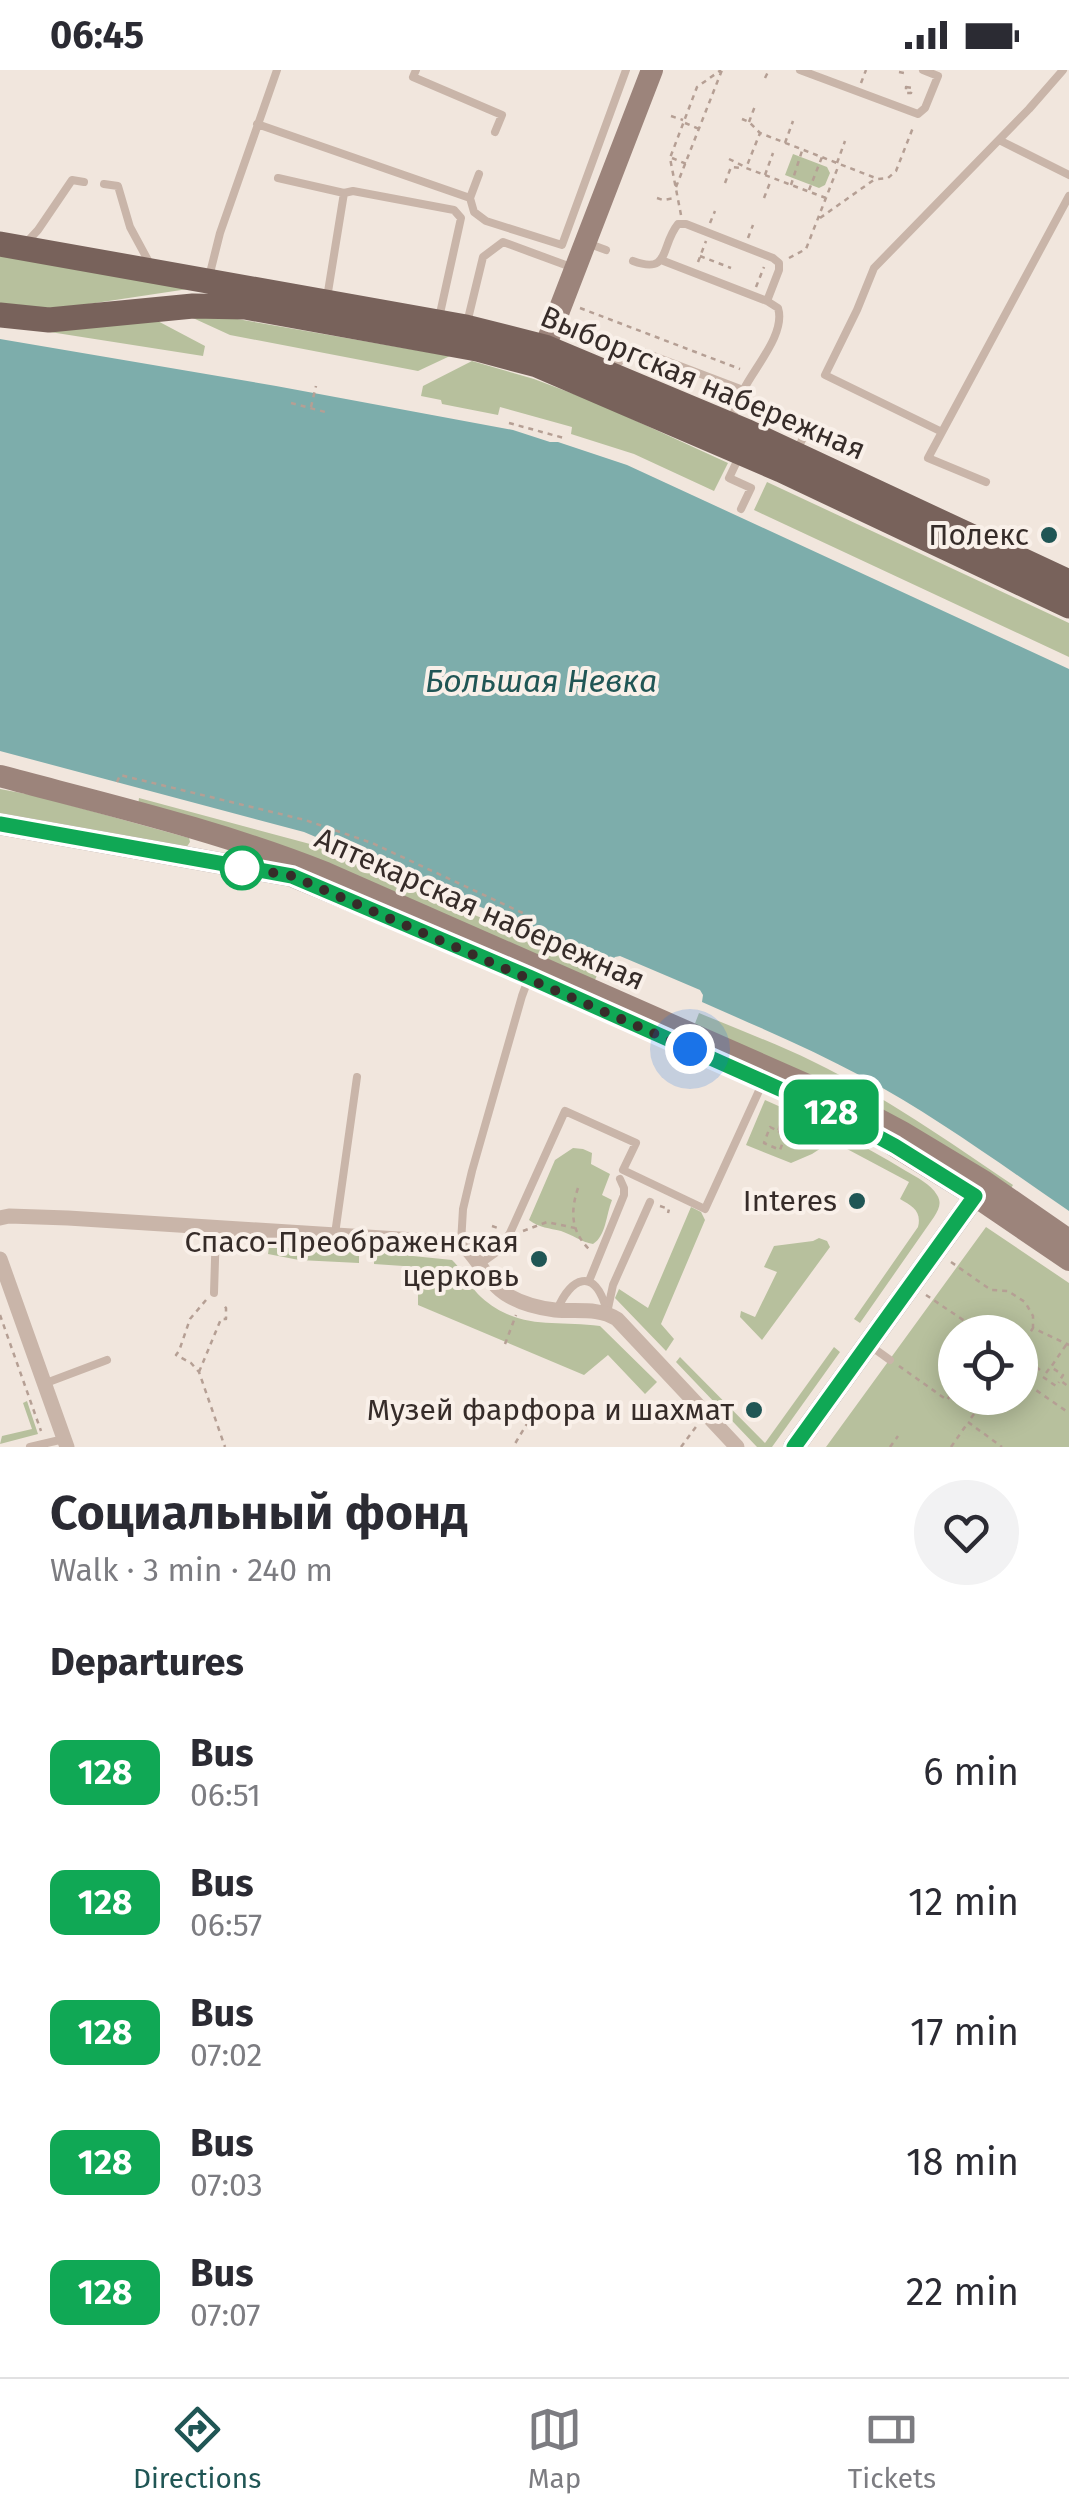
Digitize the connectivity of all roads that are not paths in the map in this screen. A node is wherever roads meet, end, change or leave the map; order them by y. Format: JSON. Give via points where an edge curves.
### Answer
{"nodes":[{"id":1,"x":276,"y":70,"type":"edge"},
{"id":2,"x":416,"y":70,"type":"edge"},
{"id":3,"x":626,"y":70,"type":"edge"},
{"id":4,"x":652,"y":70,"type":"edge"},
{"id":5,"x":800,"y":70,"type":"edge"},
{"id":6,"x":923,"y":70,"type":"edge"},
{"id":7,"x":1063,"y":70,"type":"edge"},
{"id":8,"x":939,"y":73,"type":"edge"},
{"id":9,"x":257,"y":124,"type":"junction"},
{"id":10,"x":495,"y":132,"type":"dead end"},
{"id":11,"x":999,"y":140,"type":"junction"},
{"id":12,"x":480,"y":174,"type":"dead end"},
{"id":13,"x":1069,"y":175,"type":"edge"},
{"id":14,"x":278,"y":178,"type":"dead end"},
{"id":15,"x":84,"y":182,"type":"dead end"},
{"id":16,"x":104,"y":184,"type":"dead end"},
{"id":17,"x":344,"y":192,"type":"junction"},
{"id":18,"x":1069,"y":196,"type":"edge"},
{"id":19,"x":470,"y":198,"type":"junction"},
{"id":20,"x":10,"y":246,"type":"edge"},
{"id":21,"x":582,"y":252,"type":"junction"},
{"id":22,"x":633,"y":260,"type":"dead end"},
{"id":23,"x":661,"y":260,"type":"junction"},
{"id":24,"x":154,"y":273,"type":"junction"},
{"id":25,"x":208,"y":281,"type":"junction"},
{"id":26,"x":767,"y":301,"type":"junction"},
{"id":27,"x":326,"y":303,"type":"junction"},
{"id":28,"x":0,"y":315,"type":"edge"},
{"id":29,"x":438,"y":322,"type":"junction"},
{"id":30,"x":466,"y":328,"type":"junction"},
{"id":31,"x":546,"y":347,"type":"junction"},
{"id":32,"x":607,"y":373,"type":"junction"},
{"id":33,"x":743,"y":390,"type":"junction"},
{"id":34,"x":729,"y":424,"type":"junction"},
{"id":35,"x":942,"y":432,"type":"junction"},
{"id":36,"x":741,"y":453,"type":"junction"},
{"id":37,"x":986,"y":482,"type":"dead end"},
{"id":38,"x":742,"y":509,"type":"dead end"},
{"id":39,"x":1069,"y":582,"type":"edge"},
{"id":40,"x":1069,"y":606,"type":"edge"},
{"id":41,"x":0,"y":776,"type":"edge"},
{"id":42,"x":0,"y":824,"type":"edge"},
{"id":43,"x":195,"y":829,"type":"junction"},
{"id":44,"x":189,"y":858,"type":"junction"},
{"id":45,"x":529,"y":977,"type":"junction"},
{"id":46,"x":357,"y":1077,"type":"dead end"},
{"id":47,"x":763,"y":1082,"type":"junction"},
{"id":48,"x":620,"y":1178,"type":"dead end"},
{"id":49,"x":980,"y":1189,"type":"junction"},
{"id":50,"x":650,"y":1202,"type":"dead end"},
{"id":51,"x":0,"y":1218,"type":"edge"},
{"id":52,"x":216,"y":1227,"type":"junction"},
{"id":53,"x":335,"y":1234,"type":"junction"},
{"id":54,"x":1069,"y":1240,"type":"edge"},
{"id":55,"x":461,"y":1244,"type":"junction"},
{"id":56,"x":0,"y":1260,"type":"edge"},
{"id":57,"x":1069,"y":1260,"type":"edge"},
{"id":58,"x":480,"y":1264,"type":"junction"},
{"id":59,"x":589,"y":1281,"type":"junction"},
{"id":60,"x":214,"y":1293,"type":"road end"},
{"id":61,"x":556,"y":1310,"type":"junction"},
{"id":62,"x":607,"y":1313,"type":"junction"},
{"id":63,"x":868,"y":1344,"type":"junction"},
{"id":64,"x":107,"y":1360,"type":"dead end"},
{"id":65,"x":890,"y":1360,"type":"road end"},
{"id":66,"x":44,"y":1383,"type":"junction"},
{"id":67,"x":65,"y":1443,"type":"edge"},
{"id":68,"x":30,"y":1447,"type":"edge"},
{"id":69,"x":737,"y":1447,"type":"edge"},
{"id":70,"x":794,"y":1447,"type":"edge"}],
"edges":[{"from":1,"to":9,"type":"lane"},
{"from":2,"to":10,"type":"lane","via":[[414,78],[502,115]]},
{"from":3,"to":21,"type":"lane"},
{"from":4,"to":21,"type":"street"},
{"from":5,"to":8,"type":"lane","via":[[918,114]]},
{"from":6,"to":8,"type":"lane"},
{"from":7,"to":11,"type":"lane"},
{"from":9,"to":19,"type":"lane"},
{"from":9,"to":25,"type":"lane"},
{"from":11,"to":13,"type":"lane"},
{"from":11,"to":35,"type":"lane","via":[[874,268],[824,375]]},
{"from":12,"to":19,"type":"lane"},
{"from":14,"to":17,"type":"lane"},
{"from":15,"to":20,"type":"lane","via":[[72,180],[38,230]]},
{"from":16,"to":24,"type":"lane","via":[[118,186]]},
{"from":17,"to":27,"type":"lane"},
{"from":17,"to":29,"type":"lane","via":[[454,210],[460,218]]},
{"from":18,"to":35,"type":"lane"},
{"from":19,"to":21,"type":"lane","via":[[486,220]]},
{"from":20,"to":24,"type":"main road","name":"Выборгская набережная"},
{"from":21,"to":30,"type":"lane","via":[[503,242],[483,257]]},
{"from":21,"to":31,"type":"street"},
{"from":22,"to":23,"type":"lane","via":[[648,266]]},
{"from":23,"to":26,"type":"lane"},
{"from":23,"to":26,"type":"lane","via":[[673,229],[686,224],[779,263]]},
{"from":24,"to":25,"type":"main road","name":"Выборгская набережная"},
{"from":25,"to":27,"type":"main road","name":"Выборгская набережная"},
{"from":26,"to":33,"type":"lane","via":[[780,318]]},
{"from":27,"to":29,"type":"main road","name":"Выборгская набережная"},
{"from":28,"to":36,"type":"main road","name":"Выборгская набережная","via":[[50,320],[245,307],[458,346],[537,365]]},
{"from":29,"to":30,"type":"main road","name":"Выборгская набережная"},
{"from":30,"to":31,"type":"main road","name":"Выборгская набережная"},
{"from":31,"to":32,"type":"main road","name":"Выборгская набережная"},
{"from":32,"to":33,"type":"lane","via":[[635,349]]},
{"from":32,"to":34,"type":"main road","name":"Выборгская набережная"},
{"from":33,"to":34,"type":"lane"},
{"from":34,"to":39,"type":"main road","name":"Выборгская набережная","via":[[800,443]]},
{"from":35,"to":37,"type":"lane","via":[[928,458]]},
{"from":36,"to":38,"type":"lane","via":[[730,478],[751,488]]},
{"from":36,"to":40,"type":"main road","name":"Выборгская набережная"},
{"from":41,"to":43,"type":"street","name":"Аптекарская набережная"},
{"from":42,"to":44,"type":"street","name":"Аптекарская набережная"},
{"from":43,"to":44,"type":"street","via":[[202,844]]},
{"from":43,"to":49,"type":"street","name":"Аптекарская набережная","via":[[326,873],[844,1101],[902,1132]]},
{"from":44,"to":45,"type":"street","name":"Аптекарская набережная","via":[[292,876]]},
{"from":45,"to":47,"type":"street","name":"Аптекарская набережная"},
{"from":45,"to":55,"type":"lane","via":[[463,1209]]},
{"from":46,"to":53,"type":"lane"},
{"from":47,"to":49,"type":"street","name":"Аптекарская набережная"},
{"from":47,"to":58,"type":"lane","via":[[705,1209],[623,1170],[636,1142],[565,1110],[510,1233]]},
{"from":48,"to":59,"type":"lane","via":[[624,1195]]},
{"from":49,"to":54,"type":"street","name":"Аптекарская набережная"},
{"from":49,"to":57,"type":"street","name":"Аптекарская набережная"},
{"from":49,"to":63,"type":"street"},
{"from":50,"to":62,"type":"lane"},
{"from":51,"to":52,"type":"street"},
{"from":52,"to":53,"type":"street"},
{"from":52,"to":60,"type":"lane"},
{"from":53,"to":55,"type":"street"},
{"from":55,"to":58,"type":"street"},
{"from":56,"to":66,"type":"street"},
{"from":58,"to":61,"type":"street","via":[[505,1294]]},
{"from":59,"to":61,"type":"lane","via":[[570,1287]]},
{"from":59,"to":62,"type":"lane"},
{"from":61,"to":62,"type":"street"},
{"from":62,"to":69,"type":"street"},
{"from":63,"to":65,"type":"lane"},
{"from":63,"to":70,"type":"street"},
{"from":64,"to":66,"type":"lane"},
{"from":66,"to":67,"type":"street"},
{"from":67,"to":68,"type":"lane"}]}
